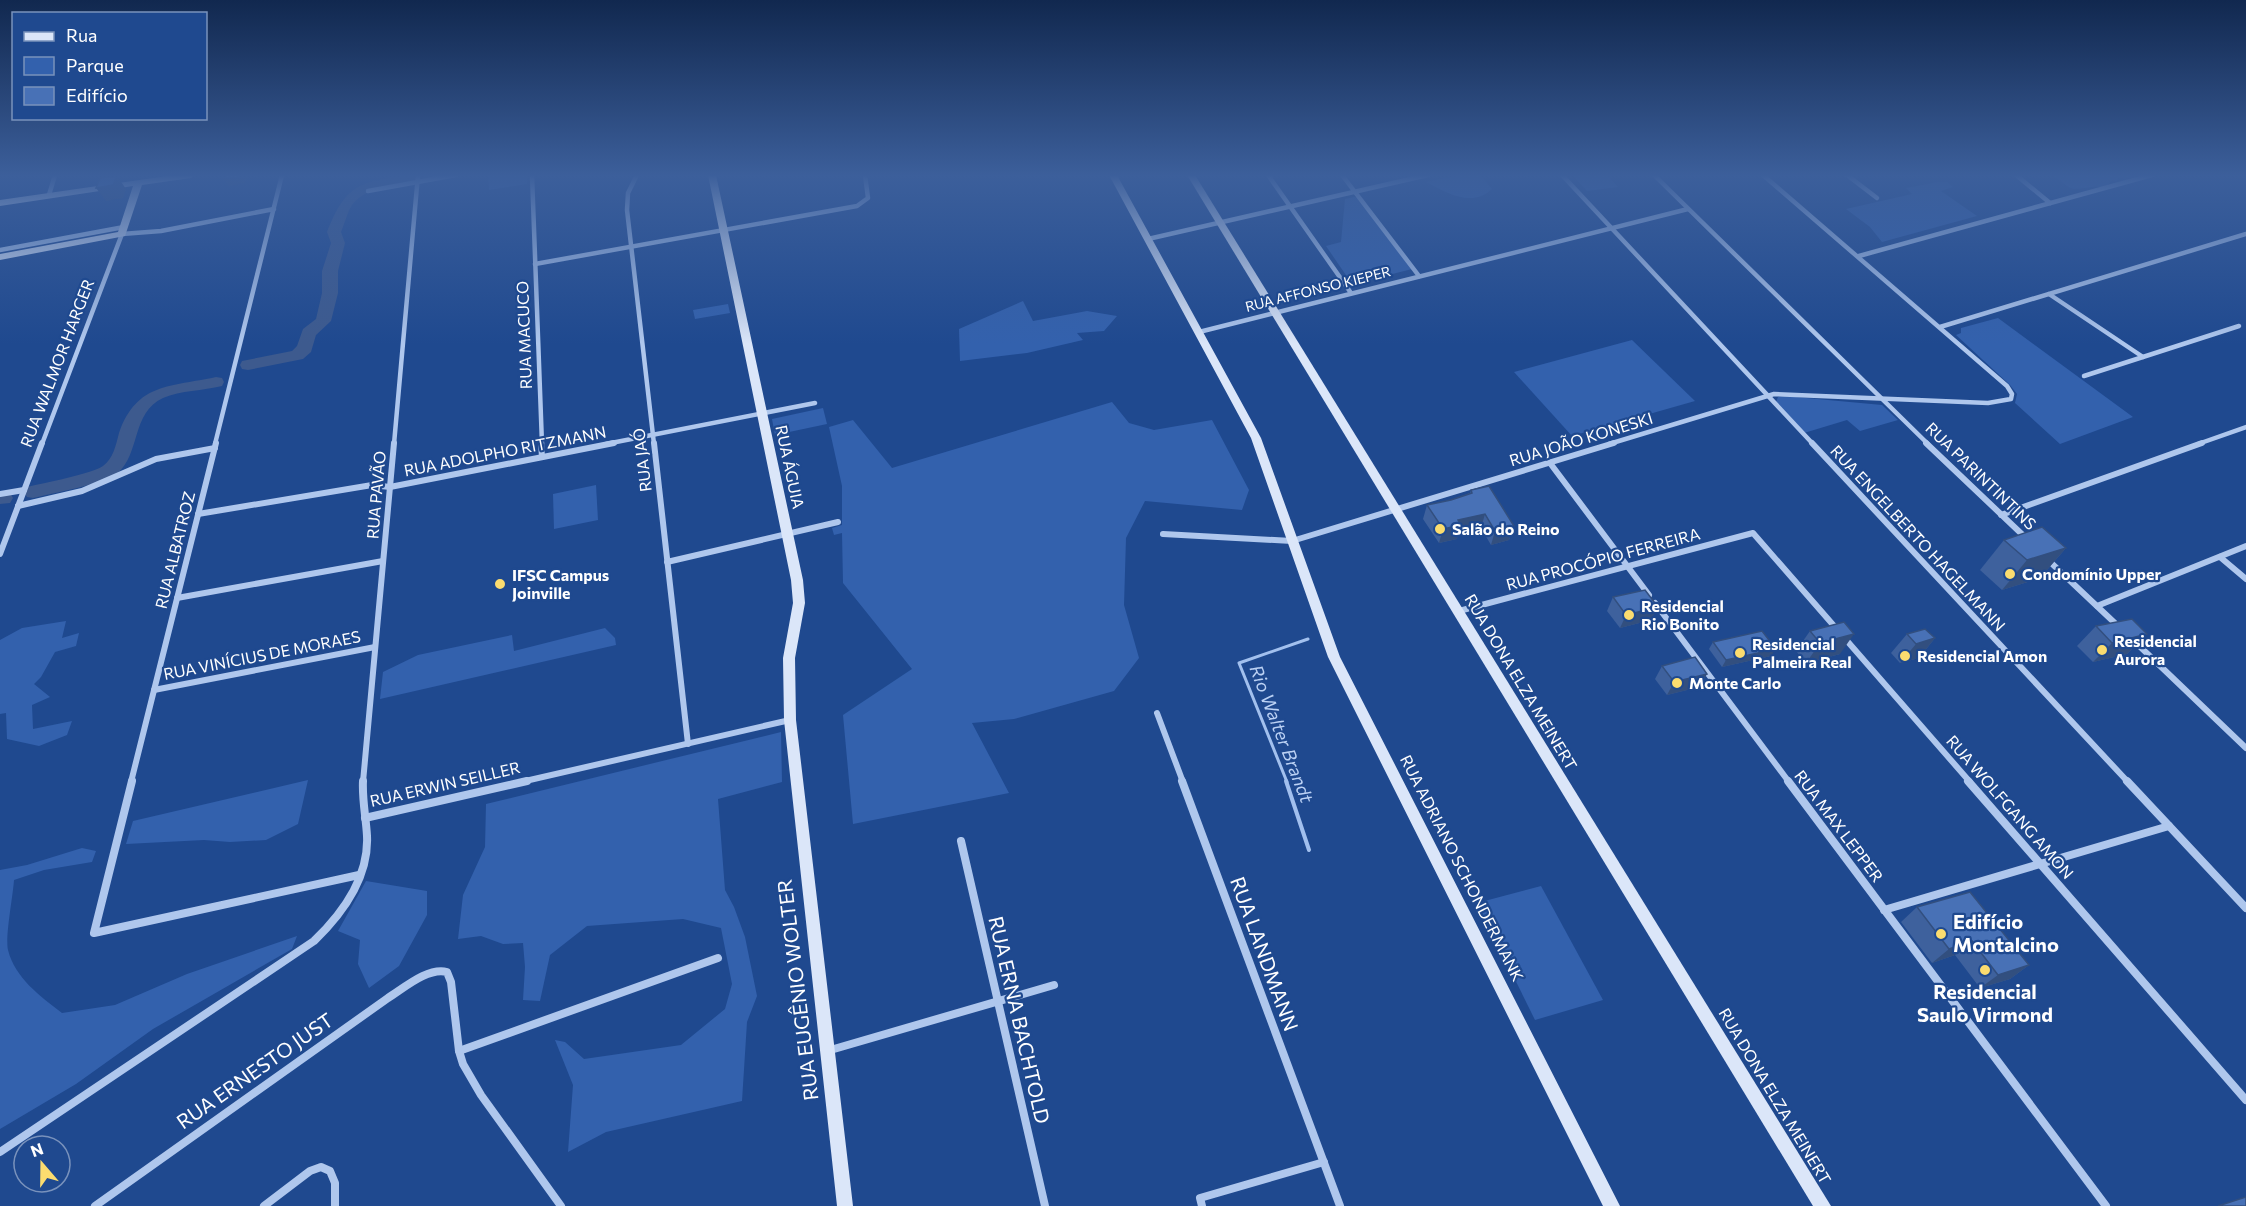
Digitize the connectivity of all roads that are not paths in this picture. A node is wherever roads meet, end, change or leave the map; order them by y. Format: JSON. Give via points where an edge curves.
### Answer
{"nodes":[{"id":1,"x":116,"y":231,"type":"edge"},
{"id":2,"x":123,"y":231,"type":"edge"},
{"id":3,"x":268,"y":231,"type":"edge"},
{"id":4,"x":413,"y":231,"type":"edge"},
{"id":5,"x":534,"y":231,"type":"edge"},
{"id":6,"x":630,"y":231,"type":"edge"},
{"id":7,"x":716,"y":231,"type":"edge"},
{"id":8,"x":723,"y":231,"type":"edge"},
{"id":9,"x":1144,"y":231,"type":"edge"},
{"id":10,"x":1181,"y":231,"type":"edge"},
{"id":11,"x":1226,"y":231,"type":"edge"},
{"id":12,"x":1308,"y":231,"type":"edge"},
{"id":13,"x":1385,"y":231,"type":"edge"},
{"id":14,"x":1598,"y":231,"type":"edge"},
{"id":15,"x":1614,"y":231,"type":"edge"},
{"id":16,"x":1711,"y":231,"type":"edge"},
{"id":17,"x":1830,"y":231,"type":"edge"},
{"id":18,"x":1948,"y":231,"type":"edge"},
{"id":19,"x":2246,"y":234,"type":"edge"},
{"id":20,"x":1148,"y":239,"type":"junction"},
{"id":21,"x":48,"y":244,"type":"junction"},
{"id":22,"x":631,"y":247,"type":"junction"},
{"id":23,"x":0,"y":250,"type":"edge"},
{"id":24,"x":1859,"y":256,"type":"junction"},
{"id":25,"x":0,"y":257,"type":"edge"},
{"id":26,"x":535,"y":264,"type":"junction"},
{"id":27,"x":1419,"y":276,"type":"junction"},
{"id":28,"x":1351,"y":294,"type":"junction"},
{"id":29,"x":2049,"y":294,"type":"junction"},
{"id":30,"x":1275,"y":312,"type":"junction"},
{"id":31,"x":2239,"y":326,"type":"dead end"},
{"id":32,"x":1940,"y":327,"type":"junction"},
{"id":33,"x":1199,"y":332,"type":"junction"},
{"id":34,"x":2143,"y":357,"type":"junction"},
{"id":35,"x":2084,"y":376,"type":"dead end"},
{"id":36,"x":1768,"y":397,"type":"junction"},
{"id":37,"x":1879,"y":398,"type":"junction"},
{"id":38,"x":815,"y":403,"type":"dead end"},
{"id":39,"x":762,"y":414,"type":"junction"},
{"id":40,"x":2246,"y":427,"type":"edge"},
{"id":41,"x":653,"y":436,"type":"junction"},
{"id":42,"x":215,"y":448,"type":"junction"},
{"id":43,"x":542,"y":457,"type":"junction"},
{"id":44,"x":1550,"y":463,"type":"junction"},
{"id":45,"x":390,"y":487,"type":"junction"},
{"id":46,"x":24,"y":490,"type":"junction"},
{"id":47,"x":0,"y":494,"type":"edge"},
{"id":48,"x":18,"y":506,"type":"junction"},
{"id":49,"x":1396,"y":509,"type":"junction"},
{"id":50,"x":198,"y":514,"type":"junction"},
{"id":51,"x":2001,"y":515,"type":"junction"},
{"id":52,"x":838,"y":522,"type":"dead end"},
{"id":53,"x":1753,"y":533,"type":"joint"},
{"id":54,"x":788,"y":534,"type":"junction"},
{"id":55,"x":1163,"y":534,"type":"dead end"},
{"id":56,"x":1292,"y":541,"type":"junction"},
{"id":57,"x":2246,"y":546,"type":"edge"},
{"id":58,"x":2036,"y":548,"type":"edge"},
{"id":59,"x":0,"y":554,"type":"edge"},
{"id":60,"x":2045,"y":556,"type":"edge"},
{"id":61,"x":2220,"y":557,"type":"junction"},
{"id":62,"x":383,"y":561,"type":"junction"},
{"id":63,"x":667,"y":562,"type":"junction"},
{"id":64,"x":1628,"y":566,"type":"junction"},
{"id":65,"x":2246,"y":579,"type":"edge"},
{"id":66,"x":177,"y":598,"type":"junction"},
{"id":67,"x":2097,"y":606,"type":"junction"},
{"id":68,"x":1459,"y":611,"type":"junction"},
{"id":69,"x":2122,"y":629,"type":"edge"},
{"id":70,"x":2130,"y":637,"type":"edge"},
{"id":71,"x":375,"y":647,"type":"junction"},
{"id":72,"x":154,"y":690,"type":"junction"},
{"id":73,"x":1157,"y":713,"type":"dead end"},
{"id":74,"x":790,"y":720,"type":"junction"},
{"id":75,"x":688,"y":744,"type":"junction"},
{"id":76,"x":2246,"y":748,"type":"edge"},
{"id":77,"x":794,"y":770,"type":"joint"},
{"id":78,"x":365,"y":818,"type":"junction"},
{"id":79,"x":2169,"y":826,"type":"junction"},
{"id":80,"x":961,"y":841,"type":"dead end"},
{"id":81,"x":2042,"y":864,"type":"junction"},
{"id":82,"x":359,"y":875,"type":"junction"},
{"id":83,"x":2246,"y":908,"type":"edge"},
{"id":84,"x":1884,"y":910,"type":"junction"},
{"id":85,"x":718,"y":958,"type":"dead end"},
{"id":86,"x":1054,"y":985,"type":"dead end"},
{"id":87,"x":998,"y":1002,"type":"junction"},
{"id":88,"x":459,"y":1051,"type":"junction"},
{"id":89,"x":826,"y":1051,"type":"junction"},
{"id":90,"x":2246,"y":1100,"type":"edge"},
{"id":91,"x":0,"y":1152,"type":"edge"},
{"id":92,"x":1324,"y":1162,"type":"junction"},
{"id":93,"x":1201,"y":1202,"type":"edge"},
{"id":94,"x":95,"y":1206,"type":"edge"},
{"id":95,"x":264,"y":1206,"type":"edge"},
{"id":96,"x":335,"y":1206,"type":"edge"},
{"id":97,"x":561,"y":1206,"type":"edge"},
{"id":98,"x":845,"y":1206,"type":"edge"},
{"id":99,"x":1045,"y":1206,"type":"edge"},
{"id":100,"x":1340,"y":1206,"type":"edge"},
{"id":101,"x":1612,"y":1206,"type":"edge"},
{"id":102,"x":1823,"y":1206,"type":"edge"},
{"id":103,"x":2106,"y":1206,"type":"edge"}],
"edges":[{"from":1,"to":21,"type":"street"},
{"from":2,"to":46,"type":"street","name":"RUA WALMOR HARGER"},
{"from":3,"to":42,"type":"street","name":"RUA ALBATROZ"},
{"from":4,"to":45,"type":"street","name":"RUA PAVÃO"},
{"from":5,"to":26,"type":"street","name":"RUA MACUCO"},
{"from":6,"to":22,"type":"street","name":"RUA JAÓ"},
{"from":7,"to":22,"type":"street"},
{"from":8,"to":39,"type":"street","name":"RUA ÁGUIA"},
{"from":9,"to":20,"type":"street","name":"RUA ADRIANO SCHONDERMANK"},
{"from":10,"to":20,"type":"street"},
{"from":11,"to":30,"type":"street","name":"RUA DONA ELZA MEINERT"},
{"from":12,"to":28,"type":"street"},
{"from":13,"to":27,"type":"street"},
{"from":14,"to":27,"type":"street","name":"RUA AFFONSO KIEPER"},
{"from":15,"to":36,"type":"street","name":"RUA ENGELBERTO HAGELMANN"},
{"from":16,"to":37,"type":"street","name":"RUA PARINTINTINS"},
{"from":17,"to":24,"type":"street"},
{"from":18,"to":24,"type":"street"},
{"from":19,"to":29,"type":"street"},
{"from":20,"to":33,"type":"street","name":"RUA ADRIANO SCHONDERMANK"},
{"from":21,"to":23,"type":"street"},
{"from":21,"to":25,"type":"street"},
{"from":22,"to":26,"type":"street"},
{"from":22,"to":41,"type":"street","name":"RUA JAÓ"},
{"from":24,"to":32,"type":"street"},
{"from":26,"to":43,"type":"street","name":"RUA MACUCO"},
{"from":27,"to":28,"type":"street","name":"RUA AFFONSO KIEPER"},
{"from":28,"to":30,"type":"street","name":"RUA AFFONSO KIEPER"},
{"from":29,"to":32,"type":"street"},
{"from":29,"to":34,"type":"street"},
{"from":30,"to":33,"type":"street","name":"RUA AFFONSO KIEPER"},
{"from":30,"to":49,"type":"street","name":"RUA DONA ELZA MEINERT"},
{"from":31,"to":34,"type":"street"},
{"from":32,"to":37,"type":"street","name":"RUA JOÃO KONESKI","via":[[2007,386],[2011,399],[1988,403]]},
{"from":33,"to":56,"type":"street","name":"RUA ADRIANO SCHONDERMANK","via":[[1256,438]]},
{"from":34,"to":35,"type":"street"},
{"from":36,"to":37,"type":"street","name":"RUA JOÃO KONESKI","via":[[1780,394]]},
{"from":36,"to":44,"type":"street","name":"RUA JOÃO KONESKI"},
{"from":36,"to":79,"type":"street","name":"RUA ENGELBERTO HAGELMANN"},
{"from":37,"to":51,"type":"street","name":"RUA PARINTINTINS"},
{"from":38,"to":39,"type":"street","name":"RUA ADOLPHO RITZMANN"},
{"from":39,"to":41,"type":"street","name":"RUA ADOLPHO RITZMANN"},
{"from":39,"to":54,"type":"street","name":"RUA ÁGUIA"},
{"from":40,"to":51,"type":"street"},
{"from":41,"to":43,"type":"street","name":"RUA ADOLPHO RITZMANN"},
{"from":41,"to":63,"type":"street","name":"RUA JAÓ"},
{"from":42,"to":48,"type":"street","via":[[147,462],[82,491]]},
{"from":42,"to":50,"type":"street","name":"RUA ALBATROZ"},
{"from":43,"to":45,"type":"street","name":"RUA ADOLPHO RITZMANN"},
{"from":44,"to":49,"type":"street","name":"RUA JOÃO KONESKI"},
{"from":44,"to":64,"type":"street","name":"RUA MAX LEPPER"},
{"from":45,"to":50,"type":"street","name":"RUA ADOLPHO RITZMANN","via":[[372,485]]},
{"from":45,"to":62,"type":"street","name":"RUA PAVÃO"},
{"from":46,"to":47,"type":"street"},
{"from":46,"to":48,"type":"street","name":"RUA WALMOR HARGER"},
{"from":48,"to":59,"type":"street","name":"RUA WALMOR HARGER"},
{"from":49,"to":56,"type":"street","name":"RUA JOÃO KONESKI"},
{"from":49,"to":68,"type":"street","name":"RUA DONA ELZA MEINERT"},
{"from":50,"to":66,"type":"street","name":"RUA ALBATROZ"},
{"from":51,"to":58,"type":"street","name":"RUA PARINTINTINS"},
{"from":52,"to":54,"type":"street"},
{"from":53,"to":64,"type":"street","name":"RUA PROCÓPIO FERREIRA"},
{"from":53,"to":81,"type":"street","name":"RUA WOLFGANG AMON"},
{"from":54,"to":63,"type":"street"},
{"from":54,"to":74,"type":"street","name":"RUA ÁGUIA","via":[[799,592],[789,658]]},
{"from":55,"to":56,"type":"street","name":"RUA JOÃO KONESKI"},
{"from":56,"to":101,"type":"street","name":"RUA ADRIANO SCHONDERMANK","via":[[1334,657]]},
{"from":57,"to":61,"type":"street"},
{"from":60,"to":67,"type":"street"},
{"from":61,"to":65,"type":"street"},
{"from":61,"to":67,"type":"street"},
{"from":62,"to":66,"type":"street"},
{"from":62,"to":71,"type":"street","name":"RUA PAVÃO"},
{"from":63,"to":75,"type":"street","name":"RUA JAÓ"},
{"from":64,"to":68,"type":"street","name":"RUA PROCÓPIO FERREIRA"},
{"from":64,"to":84,"type":"street","name":"RUA MAX LEPPER"},
{"from":66,"to":72,"type":"street","name":"RUA ALBATROZ"},
{"from":67,"to":69,"type":"street"},
{"from":68,"to":102,"type":"street","name":"RUA DONA ELZA MEINERT"},
{"from":70,"to":76,"type":"street"},
{"from":71,"to":72,"type":"street","name":"RUA VINÍCIUS DE MORAES"},
{"from":71,"to":78,"type":"street","name":"RUA PAVÃO","via":[[362,796]]},
{"from":72,"to":82,"type":"street","name":"RUA ALBATROZ","via":[[94,933]]},
{"from":73,"to":92,"type":"street","name":"RUA LANDMANN"},
{"from":74,"to":75,"type":"street","name":"RUA ERWIN SEILLER"},
{"from":74,"to":77,"type":"street","name":"RUA ÁGUIA"},
{"from":75,"to":78,"type":"street","name":"RUA ERWIN SEILLER"},
{"from":77,"to":89,"type":"street","name":"RUA EUGÊNIO WOLTER"},
{"from":78,"to":82,"type":"street","name":"RUA ERWIN SEILLER","via":[[367,846]]},
{"from":79,"to":81,"type":"street"},
{"from":79,"to":83,"type":"street","name":"RUA ENGELBERTO HAGELMANN"},
{"from":80,"to":87,"type":"street","name":"RUA ERNA BACHTOLD"},
{"from":81,"to":84,"type":"street"},
{"from":81,"to":90,"type":"street","name":"RUA WOLFGANG AMON"},
{"from":82,"to":91,"type":"street","name":"RUA ERWIN SEILLER","via":[[334,921],[315,941]]},
{"from":84,"to":103,"type":"street","name":"RUA MAX LEPPER"},
{"from":85,"to":88,"type":"street"},
{"from":86,"to":87,"type":"street"},
{"from":87,"to":89,"type":"street"},
{"from":87,"to":99,"type":"street","name":"RUA ERNA BACHTOLD"},
{"from":88,"to":94,"type":"street","name":"RUA ERNESTO JUST","via":[[451,982],[447,972],[430,972]]},
{"from":88,"to":97,"type":"street","via":[[481,1095]]},
{"from":89,"to":98,"type":"street","name":"RUA EUGÊNIO WOLTER"},
{"from":92,"to":93,"type":"street"},
{"from":92,"to":100,"type":"street","name":"RUA LANDMANN"},
{"from":95,"to":96,"type":"street","via":[[321,1167],[330,1171],[336,1183]]}]}
